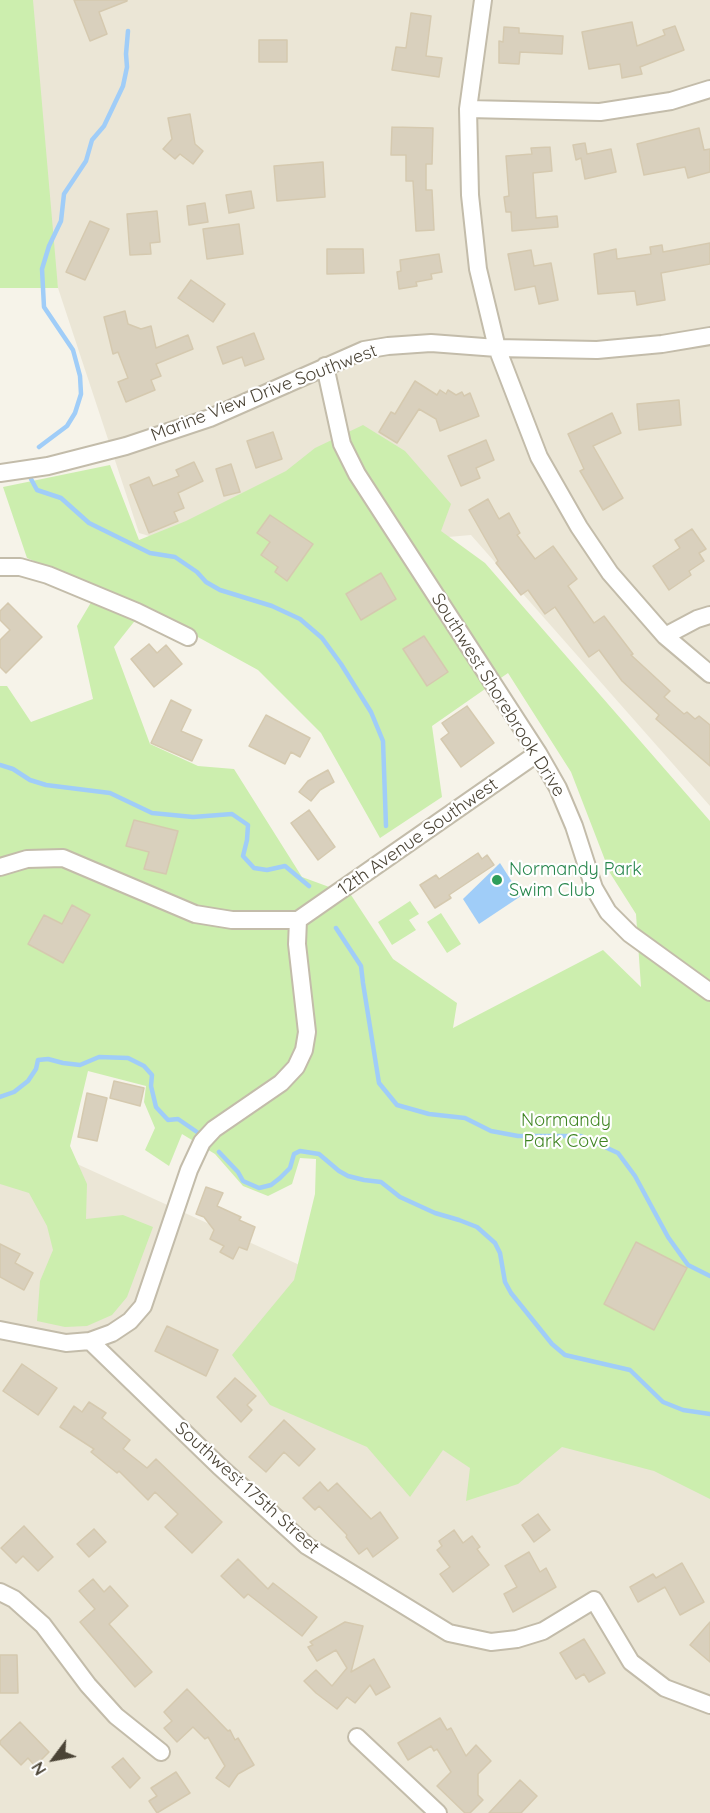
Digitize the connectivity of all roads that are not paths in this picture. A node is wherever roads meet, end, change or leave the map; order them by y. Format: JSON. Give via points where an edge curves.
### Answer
{"nodes":[{"id":1,"x":483,"y":0,"type":"edge"},
{"id":2,"x":710,"y":89,"type":"edge"},
{"id":3,"x":468,"y":109,"type":"junction"},
{"id":4,"x":710,"y":336,"type":"edge"},
{"id":5,"x":497,"y":348,"type":"junction"},
{"id":6,"x":325,"y":366,"type":"junction"},
{"id":7,"x":0,"y":473,"type":"edge"},
{"id":8,"x":0,"y":567,"type":"edge"},
{"id":9,"x":710,"y":615,"type":"edge"},
{"id":10,"x":665,"y":636,"type":"junction"},
{"id":11,"x":188,"y":637,"type":"dead end"},
{"id":12,"x":710,"y":674,"type":"edge"},
{"id":13,"x":538,"y":753,"type":"junction"},
{"id":14,"x":0,"y":867,"type":"edge"},
{"id":15,"x":298,"y":920,"type":"junction"},
{"id":16,"x":710,"y":992,"type":"edge"},
{"id":17,"x":0,"y":1330,"type":"edge"},
{"id":18,"x":90,"y":1341,"type":"junction"},
{"id":19,"x":0,"y":1592,"type":"edge"},
{"id":20,"x":710,"y":1705,"type":"edge"},
{"id":21,"x":357,"y":1737,"type":"dead end"},
{"id":22,"x":160,"y":1752,"type":"dead end"},
{"id":23,"x":438,"y":1813,"type":"edge"}],
"edges":[{"from":1,"to":3,"type":"street"},
{"from":2,"to":3,"type":"street","via":[[670,101],[600,112]]},
{"from":3,"to":5,"type":"street","via":[[470,195],[478,269]]},
{"from":4,"to":5,"type":"street","name":"Marine View Drive Southwest","via":[[597,350]]},
{"from":5,"to":6,"type":"street","name":"Marine View Drive Southwest","via":[[388,346],[364,350]]},
{"from":5,"to":10,"type":"street","via":[[539,457],[579,527],[610,573]]},
{"from":6,"to":7,"type":"street","name":"Marine View Drive Southwest","via":[[210,418],[126,446],[48,466]]},
{"from":6,"to":13,"type":"street","name":"Southwest Shorebrook Drive","via":[[342,444],[357,474]]},
{"from":8,"to":11,"type":"street","via":[[20,567],[48,575]]},
{"from":9,"to":10,"type":"street"},
{"from":10,"to":12,"type":"street"},
{"from":13,"to":15,"type":"street","name":"12th Avenue Southwest"},
{"from":13,"to":16,"type":"street","name":"Southwest Shorebrook Drive","via":[[558,788],[594,888],[608,912],[630,934]]},
{"from":14,"to":15,"type":"street","via":[[27,859],[63,858],[195,914],[232,920]]},
{"from":15,"to":18,"type":"street","via":[[307,1032],[297,1067],[202,1142],[142,1305],[130,1321]]},
{"from":17,"to":18,"type":"street","via":[[66,1343]]},
{"from":18,"to":20,"type":"street","name":"Southwest 175th Street","via":[[307,1546],[449,1633],[491,1642],[517,1639],[543,1631],[594,1600],[631,1662],[665,1688]]},
{"from":19,"to":22,"type":"street","via":[[43,1625],[116,1716]]},
{"from":21,"to":23,"type":"street"}]}
